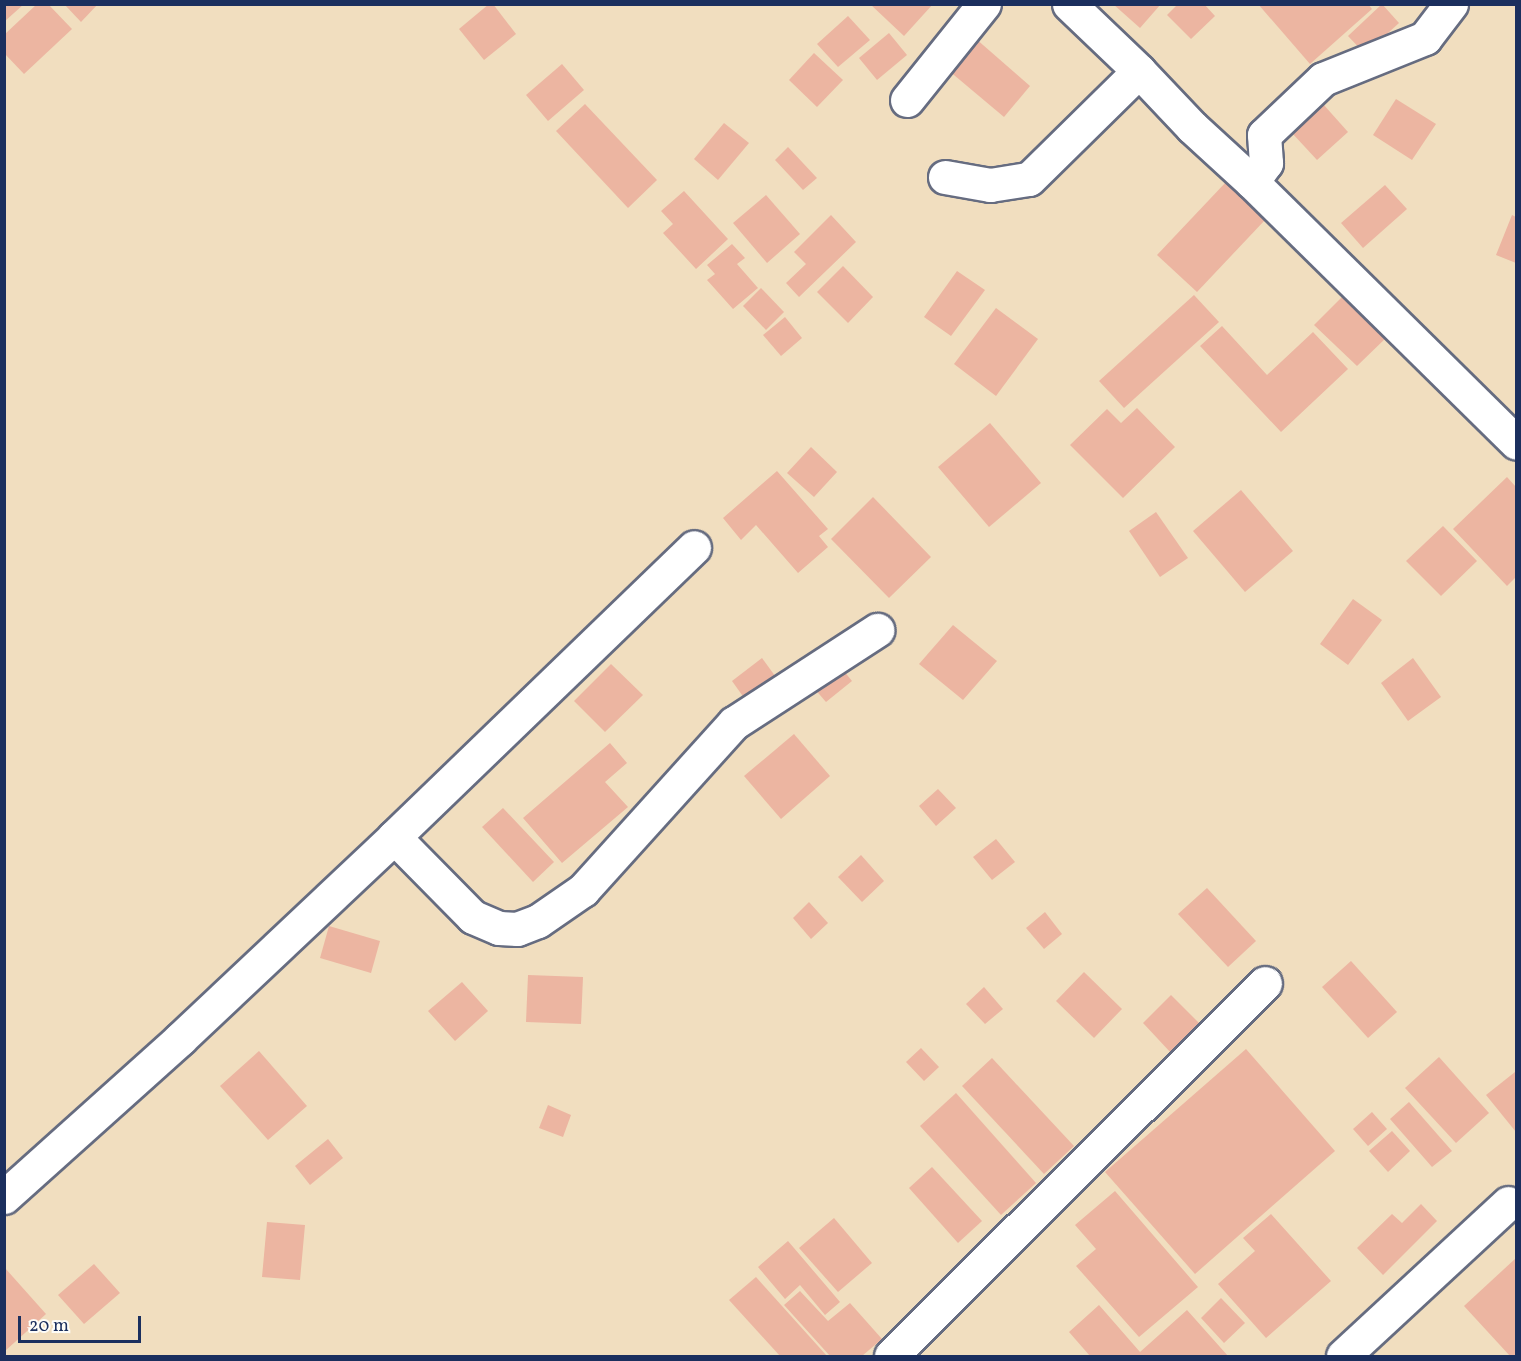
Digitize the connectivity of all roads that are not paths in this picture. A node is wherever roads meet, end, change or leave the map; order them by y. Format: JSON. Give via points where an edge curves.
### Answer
{"nodes":[{"id":1,"x":984,"y":4,"type":"edge"},
{"id":2,"x":1069,"y":4,"type":"edge"},
{"id":3,"x":1451,"y":4,"type":"edge"},
{"id":4,"x":1139,"y":71,"type":"junction"},
{"id":5,"x":907,"y":100,"type":"dead end"},
{"id":6,"x":945,"y":177,"type":"dead end"},
{"id":7,"x":1252,"y":182,"type":"junction"},
{"id":8,"x":1516,"y":442,"type":"edge"},
{"id":9,"x":694,"y":547,"type":"dead end"},
{"id":10,"x":877,"y":630,"type":"dead end"},
{"id":11,"x":394,"y":837,"type":"junction"},
{"id":12,"x":1265,"y":982,"type":"dead end"},
{"id":13,"x":4,"y":1197,"type":"edge"},
{"id":14,"x":1508,"y":1203,"type":"dead end"},
{"id":15,"x":891,"y":1356,"type":"edge"},
{"id":16,"x":1343,"y":1356,"type":"edge"}],
"edges":[{"from":1,"to":5,"type":"street"},
{"from":2,"to":4,"type":"street"},
{"from":3,"to":7,"type":"street","via":[[1425,38],[1323,79],[1264,135],[1266,163]]},
{"from":4,"to":6,"type":"street","via":[[1029,179],[990,185]]},
{"from":4,"to":7,"type":"street"},
{"from":7,"to":8,"type":"street"},
{"from":9,"to":11,"type":"street"},
{"from":10,"to":11,"type":"street","via":[[735,723],[583,890],[538,921],[517,929],[499,928],[473,917]]},
{"from":11,"to":13,"type":"street","via":[[180,1039]]},
{"from":12,"to":15,"type":"street"},
{"from":14,"to":16,"type":"street"}]}
